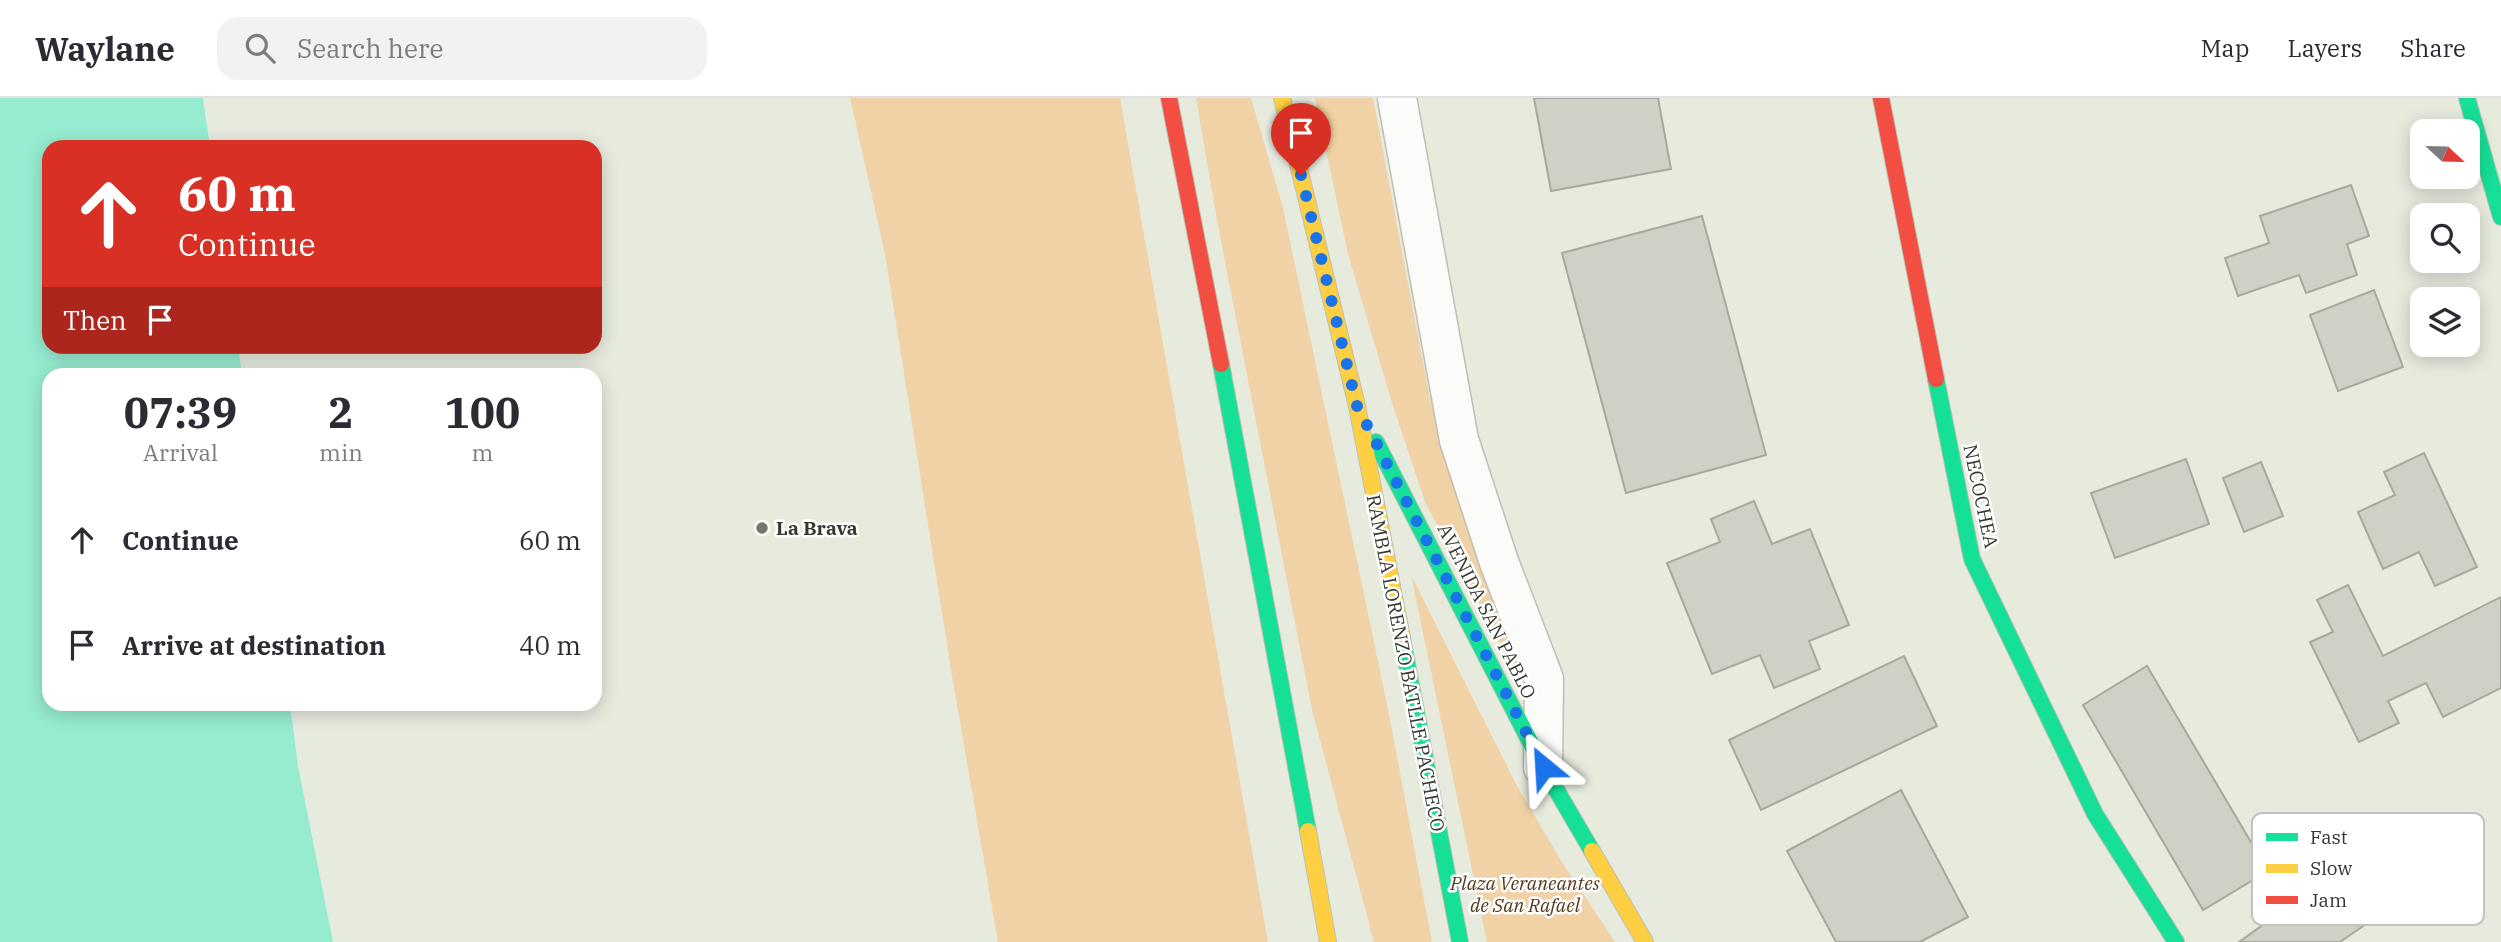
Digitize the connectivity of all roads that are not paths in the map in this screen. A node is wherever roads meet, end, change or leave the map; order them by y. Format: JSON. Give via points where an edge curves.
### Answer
{"nodes":[{"id":1,"x":1168,"y":98,"type":"edge"},
{"id":2,"x":1282,"y":98,"type":"edge"},
{"id":3,"x":1397,"y":98,"type":"edge"},
{"id":4,"x":1881,"y":98,"type":"edge"},
{"id":5,"x":2468,"y":98,"type":"edge"},
{"id":6,"x":2501,"y":217,"type":"edge"},
{"id":7,"x":1357,"y":406,"type":"junction"},
{"id":8,"x":1544,"y":767,"type":"junction"},
{"id":9,"x":1311,"y":845,"type":"junction"},
{"id":10,"x":1341,"y":918,"type":"dead end"},
{"id":11,"x":1328,"y":942,"type":"edge"},
{"id":12,"x":1460,"y":942,"type":"edge"},
{"id":13,"x":1645,"y":942,"type":"edge"},
{"id":14,"x":2176,"y":942,"type":"edge"}],
"edges":[{"from":1,"to":9,"type":"main road"},
{"from":2,"to":7,"type":"main road","name":"RAMBLA LORENZO BATLLE PACHECO"},
{"from":3,"to":8,"type":"street","via":[[1459,440],[1544,679]]},
{"from":4,"to":14,"type":"main road","name":"NECOCHEA","via":[[1972,559],[2095,814]]},
{"from":5,"to":6,"type":"main road"},
{"from":7,"to":8,"type":"main road","name":"AVENIDA SAN PABLO"},
{"from":7,"to":12,"type":"main road","name":"RAMBLA LORENZO BATLLE PACHECO"},
{"from":8,"to":13,"type":"main road","name":"AVENIDA SAN PABLO"},
{"from":9,"to":10,"type":"main road"},
{"from":9,"to":11,"type":"main road"}]}
